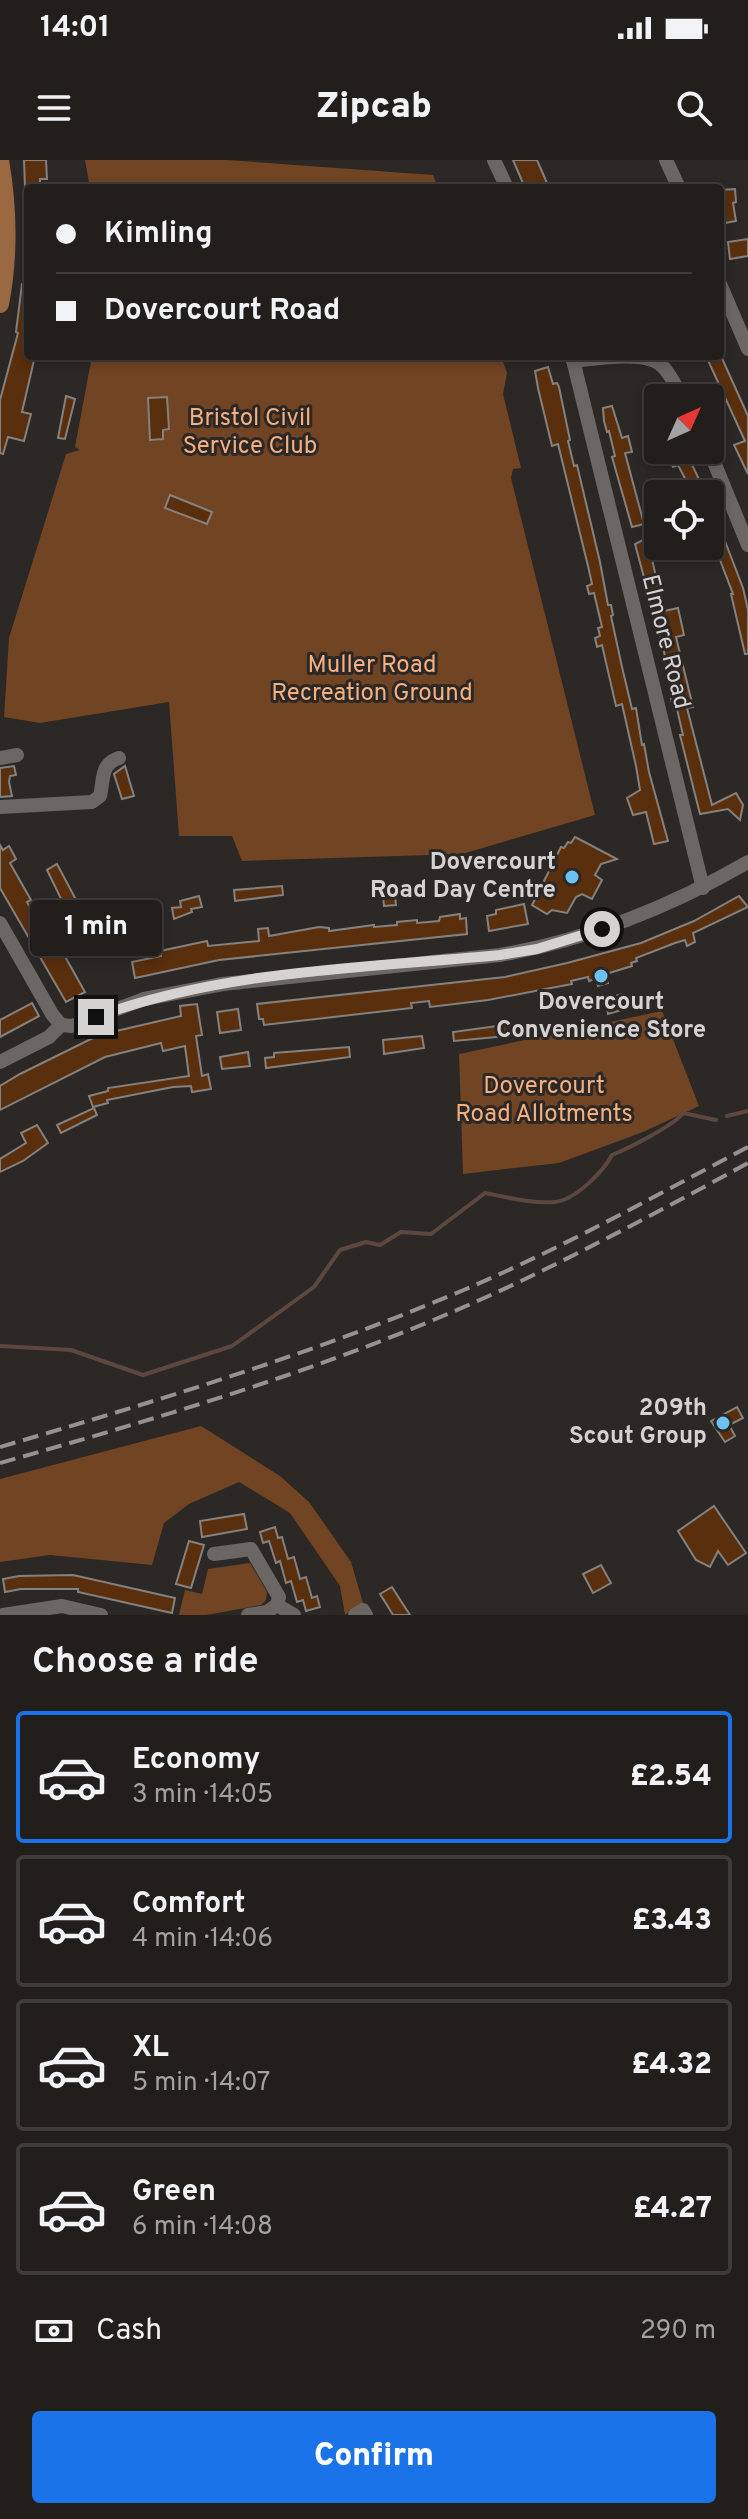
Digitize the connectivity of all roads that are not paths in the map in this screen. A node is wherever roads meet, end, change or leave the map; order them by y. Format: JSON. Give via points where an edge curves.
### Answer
{"nodes":[{"id":1,"x":0,"y":160,"type":"edge"},
{"id":2,"x":494,"y":160,"type":"edge"},
{"id":3,"x":666,"y":160,"type":"edge"},
{"id":4,"x":505,"y":184,"type":"edge"},
{"id":5,"x":677,"y":184,"type":"edge"},
{"id":6,"x":724,"y":293,"type":"edge"},
{"id":7,"x":0,"y":304,"type":"edge"},
{"id":8,"x":748,"y":349,"type":"edge"},
{"id":9,"x":572,"y":360,"type":"edge"},
{"id":10,"x":652,"y":360,"type":"edge"},
{"id":11,"x":674,"y":384,"type":"edge"},
{"id":12,"x":715,"y":464,"type":"edge"},
{"id":13,"x":748,"y":545,"type":"edge"},
{"id":14,"x":17,"y":755,"type":"dead end"},
{"id":15,"x":0,"y":758,"type":"edge"},
{"id":16,"x":119,"y":758,"type":"dead end"},
{"id":17,"x":0,"y":807,"type":"edge"},
{"id":18,"x":748,"y":862,"type":"edge"},
{"id":19,"x":703,"y":888,"type":"junction"},
{"id":20,"x":0,"y":923,"type":"edge"},
{"id":21,"x":61,"y":1025,"type":"junction"},
{"id":22,"x":0,"y":1062,"type":"edge"},
{"id":23,"x":214,"y":1554,"type":"dead end"},
{"id":24,"x":277,"y":1605,"type":"junction"},
{"id":25,"x":3,"y":1615,"type":"edge"},
{"id":26,"x":101,"y":1615,"type":"edge"},
{"id":27,"x":248,"y":1615,"type":"edge"},
{"id":28,"x":294,"y":1615,"type":"edge"},
{"id":29,"x":355,"y":1615,"type":"edge"},
{"id":30,"x":366,"y":1615,"type":"edge"}],
"edges":[{"from":1,"to":7,"type":"main road","via":[[6,217]]},
{"from":2,"to":4,"type":"street"},
{"from":3,"to":5,"type":"street"},
{"from":6,"to":8,"type":"street"},
{"from":9,"to":19,"type":"street","name":"Elmore Road"},
{"from":10,"to":11,"type":"street"},
{"from":12,"to":13,"type":"street"},
{"from":14,"to":15,"type":"street"},
{"from":16,"to":17,"type":"street","via":[[105,768],[100,796],[92,802]]},
{"from":18,"to":19,"type":"street"},
{"from":19,"to":21,"type":"street","via":[[537,949],[223,984],[144,999],[72,1026]]},
{"from":20,"to":21,"type":"street"},
{"from":21,"to":22,"type":"street","via":[[49,1037]]},
{"from":23,"to":24,"type":"street","via":[[251,1549],[279,1597]]},
{"from":24,"to":27,"type":"street"},
{"from":24,"to":28,"type":"street"},
{"from":25,"to":26,"type":"street","via":[[62,1606]]},
{"from":29,"to":30,"type":"street","via":[[363,1610]]}]}
